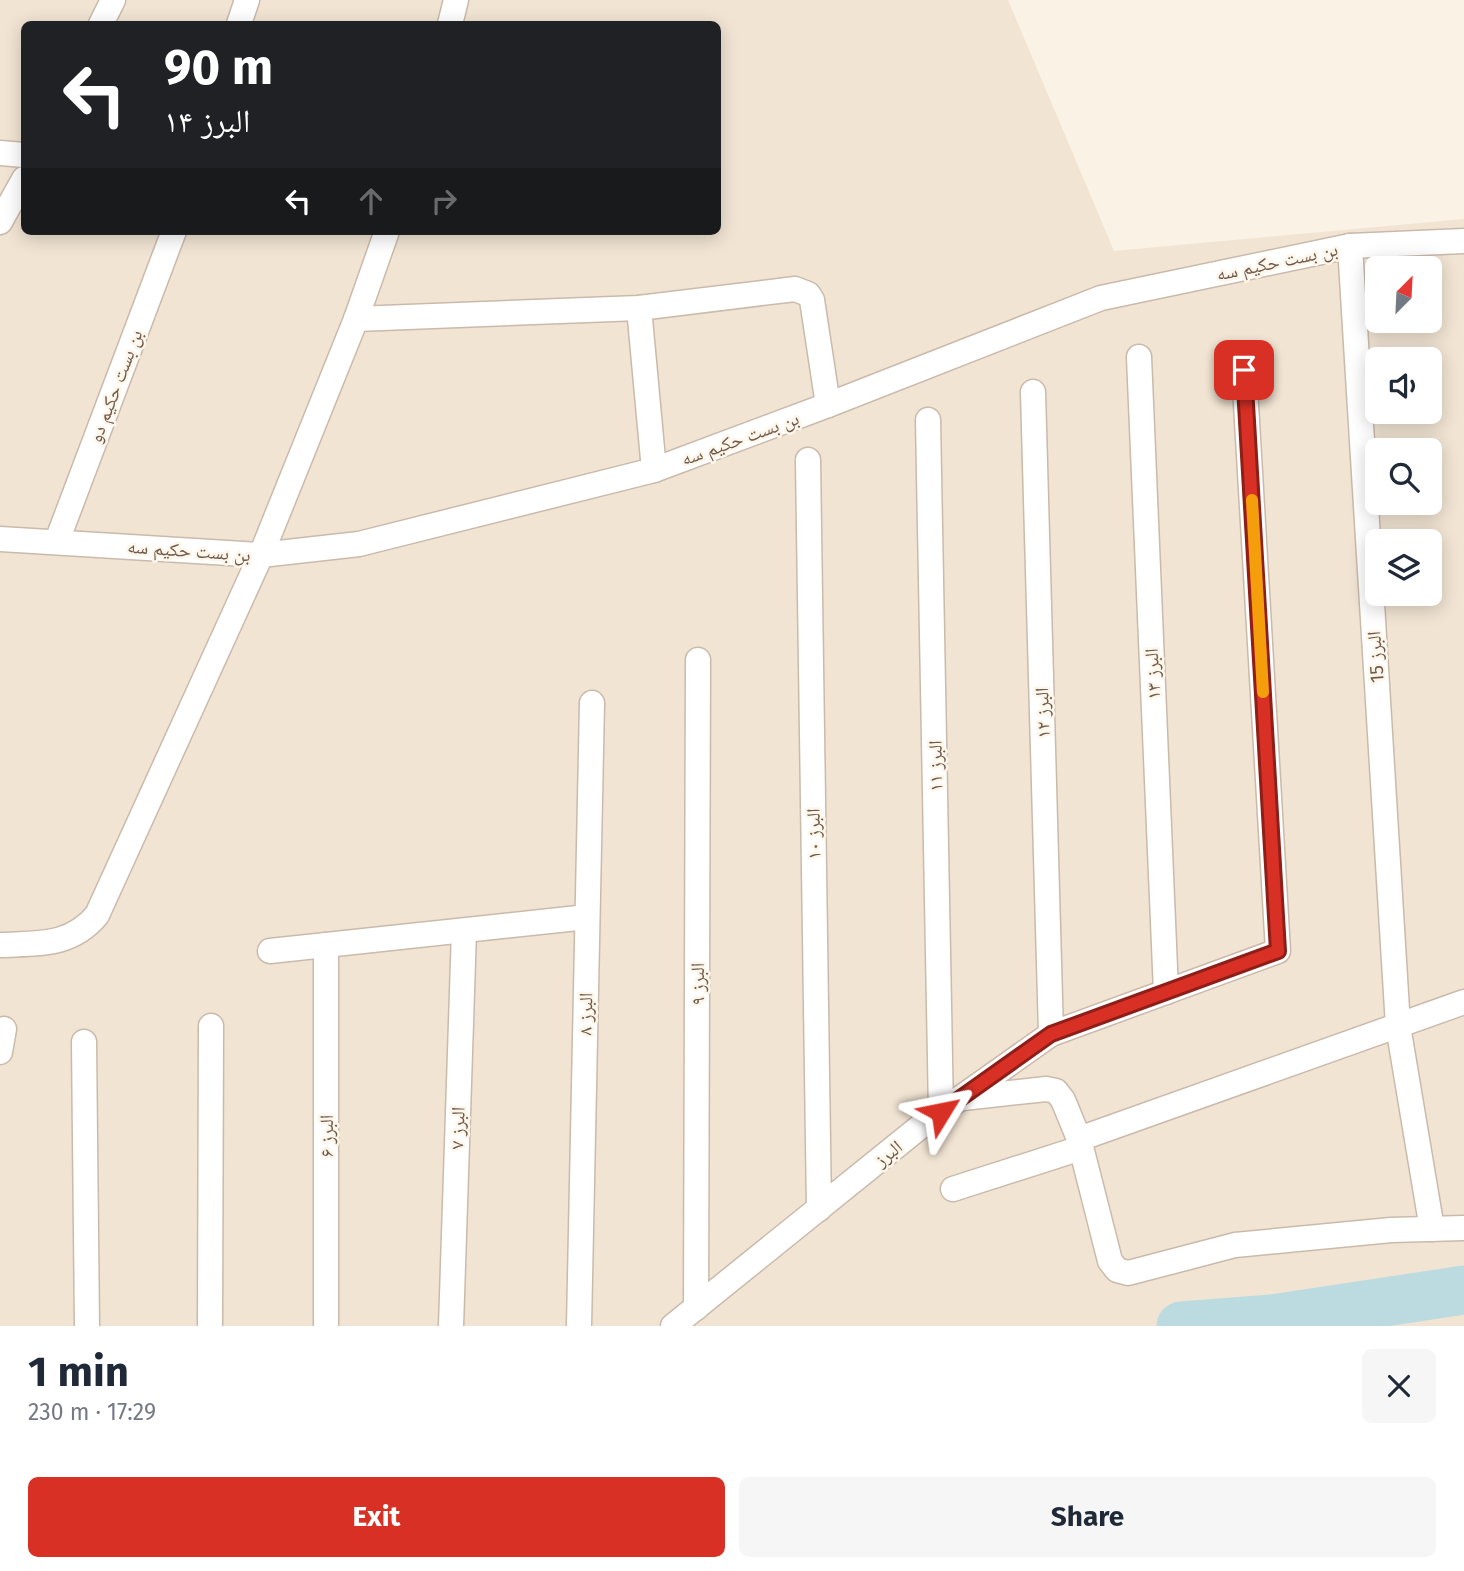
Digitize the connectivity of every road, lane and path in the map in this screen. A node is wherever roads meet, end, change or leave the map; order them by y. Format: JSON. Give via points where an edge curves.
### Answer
{"nodes":[{"id":1,"x":113,"y":0,"type":"edge"},
{"id":2,"x":247,"y":0,"type":"edge"},
{"id":3,"x":456,"y":0,"type":"edge"},
{"id":4,"x":102,"y":21,"type":"edge"},
{"id":5,"x":240,"y":21,"type":"edge"},
{"id":6,"x":451,"y":21,"type":"edge"},
{"id":7,"x":0,"y":153,"type":"edge"},
{"id":8,"x":21,"y":155,"type":"edge"},
{"id":9,"x":21,"y":184,"type":"edge"},
{"id":10,"x":0,"y":222,"type":"edge"},
{"id":11,"x":172,"y":235,"type":"edge"},
{"id":12,"x":386,"y":235,"type":"edge"},
{"id":13,"x":1464,"y":241,"type":"edge"},
{"id":14,"x":1350,"y":246,"type":"junction"},
{"id":15,"x":639,"y":308,"type":"junction"},
{"id":16,"x":356,"y":319,"type":"junction"},
{"id":17,"x":1139,"y":357,"type":"dead end"},
{"id":18,"x":1244,"y":370,"type":"dead end"},
{"id":19,"x":1033,"y":392,"type":"dead end"},
{"id":20,"x":828,"y":405,"type":"junction"},
{"id":21,"x":928,"y":421,"type":"dead end"},
{"id":22,"x":808,"y":460,"type":"dead end"},
{"id":23,"x":654,"y":470,"type":"junction"},
{"id":24,"x":0,"y":539,"type":"edge"},
{"id":25,"x":57,"y":541,"type":"junction"},
{"id":26,"x":261,"y":555,"type":"junction"},
{"id":27,"x":698,"y":660,"type":"dead end"},
{"id":28,"x":592,"y":703,"type":"dead end"},
{"id":29,"x":587,"y":917,"type":"junction"},
{"id":30,"x":464,"y":931,"type":"junction"},
{"id":31,"x":0,"y":945,"type":"edge"},
{"id":32,"x":326,"y":945,"type":"junction"},
{"id":33,"x":270,"y":951,"type":"dead end"},
{"id":34,"x":1166,"y":992,"type":"junction"},
{"id":35,"x":1464,"y":1002,"type":"edge"},
{"id":36,"x":211,"y":1026,"type":"dead end"},
{"id":37,"x":1398,"y":1026,"type":"junction"},
{"id":38,"x":1051,"y":1034,"type":"junction"},
{"id":39,"x":84,"y":1042,"type":"dead end"},
{"id":40,"x":951,"y":1105,"type":"junction"},
{"id":41,"x":1080,"y":1144,"type":"junction"},
{"id":42,"x":953,"y":1189,"type":"dead end"},
{"id":43,"x":819,"y":1209,"type":"junction"},
{"id":44,"x":1464,"y":1228,"type":"edge"},
{"id":45,"x":1432,"y":1229,"type":"junction"},
{"id":46,"x":696,"y":1308,"type":"junction"},
{"id":47,"x":87,"y":1326,"type":"edge"},
{"id":48,"x":210,"y":1326,"type":"edge"},
{"id":49,"x":326,"y":1326,"type":"edge"},
{"id":50,"x":451,"y":1326,"type":"edge"},
{"id":51,"x":579,"y":1326,"type":"edge"},
{"id":52,"x":673,"y":1326,"type":"edge"}],
"edges":[{"from":1,"to":4,"type":"street"},
{"from":2,"to":5,"type":"street"},
{"from":3,"to":6,"type":"street"},
{"from":7,"to":8,"type":"street"},
{"from":9,"to":10,"type":"street"},
{"from":11,"to":25,"type":"street","name":"بن بست حکیم دو"},
{"from":12,"to":16,"type":"street"},
{"from":13,"to":14,"type":"street","name":"بن بست حکیم سه"},
{"from":14,"to":20,"type":"street","name":"بن بست حکیم سه","via":[[1101,298]]},
{"from":14,"to":37,"type":"street","name":"البرز 15"},
{"from":15,"to":16,"type":"street"},
{"from":15,"to":20,"type":"street","via":[[795,289],[808,294]]},
{"from":15,"to":23,"type":"street"},
{"from":16,"to":26,"type":"street"},
{"from":17,"to":34,"type":"street","name":"البرز ۱۳"},
{"from":18,"to":34,"type":"street","name":"البرز","via":[[1278,951]]},
{"from":19,"to":38,"type":"street","name":"البرز ۱۲"},
{"from":20,"to":23,"type":"street","name":"بن بست حکیم سه"},
{"from":21,"to":40,"type":"street","name":"البرز ۱۱"},
{"from":22,"to":43,"type":"street","name":"البرز ۱۰"},
{"from":23,"to":26,"type":"street","name":"بن بست حکیم سه","via":[[359,544]]},
{"from":24,"to":25,"type":"street","name":"بن بست حکیم سه"},
{"from":25,"to":26,"type":"street","name":"بن بست حکیم سه"},
{"from":26,"to":31,"type":"street","via":[[97,915],[86,928],[51,943]]},
{"from":27,"to":46,"type":"street","name":"البرز ۹"},
{"from":28,"to":29,"type":"street","name":"البرز ۸"},
{"from":29,"to":30,"type":"street"},
{"from":29,"to":51,"type":"street","name":"البرز ۸"},
{"from":30,"to":32,"type":"street"},
{"from":30,"to":50,"type":"street","name":"البرز ۷"},
{"from":32,"to":33,"type":"street"},
{"from":32,"to":49,"type":"street","name":"البرز ۶"},
{"from":34,"to":38,"type":"street","name":"البرز"},
{"from":35,"to":37,"type":"street"},
{"from":36,"to":48,"type":"street"},
{"from":37,"to":41,"type":"street"},
{"from":37,"to":45,"type":"street","name":"البرز 15"},
{"from":38,"to":40,"type":"street","name":"البرز"},
{"from":39,"to":47,"type":"street"},
{"from":40,"to":41,"type":"street","via":[[1056,1091]]},
{"from":40,"to":43,"type":"street","name":"البرز"},
{"from":41,"to":42,"type":"street"},
{"from":41,"to":45,"type":"street","via":[[1110,1261],[1117,1270],[1128,1273],[1235,1245]]},
{"from":43,"to":46,"type":"street","name":"البرز"},
{"from":44,"to":45,"type":"street"},
{"from":46,"to":52,"type":"street","name":"البرز"}]}
